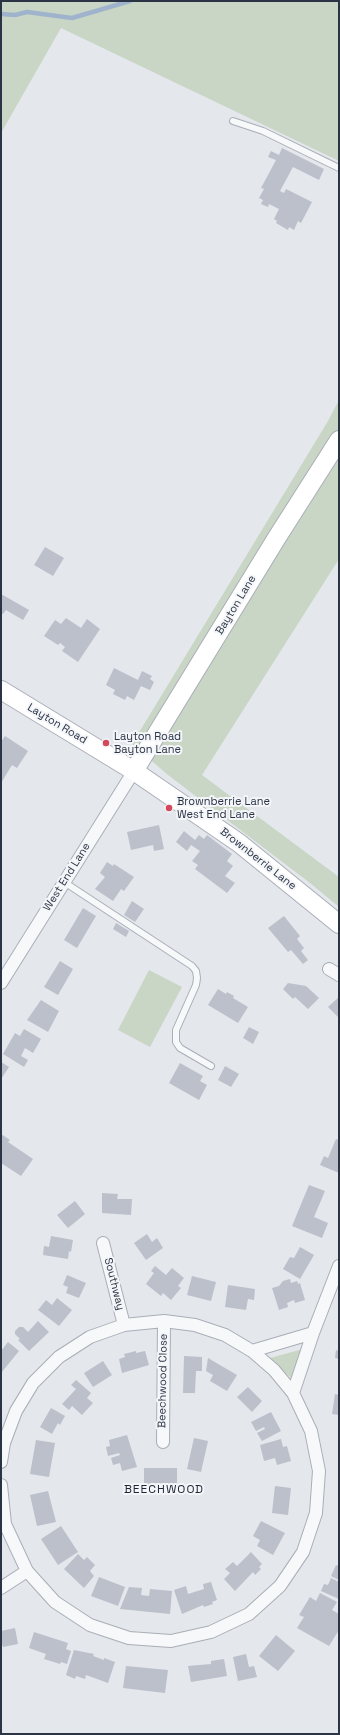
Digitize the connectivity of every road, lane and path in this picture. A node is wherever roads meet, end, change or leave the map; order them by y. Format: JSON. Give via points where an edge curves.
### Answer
{"nodes":[{"id":1,"x":233,"y":121,"type":"dead end"},
{"id":2,"x":339,"y":168,"type":"edge"},
{"id":3,"x":339,"y":440,"type":"edge"},
{"id":4,"x":1,"y":690,"type":"edge"},
{"id":5,"x":134,"y":771,"type":"junction"},
{"id":6,"x":64,"y":882,"type":"junction"},
{"id":7,"x":339,"y":924,"type":"edge"},
{"id":8,"x":1,"y":983,"type":"edge"},
{"id":9,"x":211,"y":1066,"type":"dead end"},
{"id":10,"x":103,"y":1243,"type":"dead end"},
{"id":11,"x":339,"y":1266,"type":"edge"},
{"id":12,"x":164,"y":1321,"type":"junction"},
{"id":13,"x":124,"y":1325,"type":"junction"},
{"id":14,"x":313,"y":1333,"type":"junction"},
{"id":15,"x":252,"y":1351,"type":"junction"},
{"id":16,"x":293,"y":1393,"type":"junction"},
{"id":17,"x":163,"y":1442,"type":"dead end"},
{"id":18,"x":1,"y":1462,"type":"edge"},
{"id":19,"x":1,"y":1485,"type":"edge"},
{"id":20,"x":28,"y":1571,"type":"junction"},
{"id":21,"x":1,"y":1588,"type":"edge"}],
"edges":[{"from":1,"to":2,"type":"lane","via":[[262,131]]},
{"from":3,"to":5,"type":"street","name":"Bayton Lane"},
{"from":4,"to":5,"type":"street","name":"Layton Road"},
{"from":5,"to":6,"type":"street","name":"West End Lane"},
{"from":5,"to":7,"type":"street","name":"Brownberrie Lane","via":[[239,843]]},
{"from":6,"to":8,"type":"street","name":"West End Lane"},
{"from":6,"to":9,"type":"lane","via":[[196,971],[196,985],[176,1030],[176,1042],[180,1048]]},
{"from":10,"to":13,"type":"street","name":"Southway"},
{"from":11,"to":14,"type":"street"},
{"from":12,"to":13,"type":"street","name":"Southway"},
{"from":12,"to":15,"type":"street","name":"Southway","via":[[195,1325]]},
{"from":12,"to":17,"type":"street","name":"Beechwood Close"},
{"from":13,"to":18,"type":"street","name":"Southway","via":[[90,1337],[59,1356],[33,1383],[16,1411],[4,1442]]},
{"from":14,"to":15,"type":"street"},
{"from":14,"to":16,"type":"street"},
{"from":15,"to":16,"type":"street","name":"Southway","via":[[274,1370]]},
{"from":16,"to":20,"type":"street","name":"Southway","via":[[311,1431],[319,1471],[316,1513],[303,1552],[280,1586],[249,1614],[211,1632],[171,1640],[129,1638],[90,1625],[55,1602]]},
{"from":19,"to":20,"type":"street","name":"Southway","via":[[5,1524]]},
{"from":20,"to":21,"type":"street"}]}
